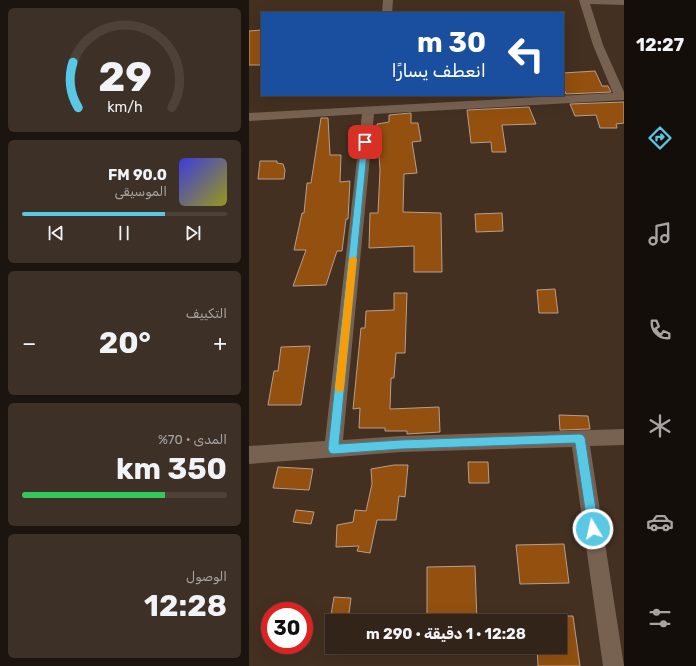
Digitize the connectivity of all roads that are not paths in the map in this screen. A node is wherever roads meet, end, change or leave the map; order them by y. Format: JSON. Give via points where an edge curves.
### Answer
{"nodes":[{"id":1,"x":388,"y":0,"type":"edge"},
{"id":2,"x":584,"y":0,"type":"edge"},
{"id":3,"x":624,"y":2,"type":"edge"},
{"id":4,"x":387,"y":12,"type":"edge"},
{"id":5,"x":622,"y":96,"type":"edge"},
{"id":6,"x":368,"y":111,"type":"junction"},
{"id":7,"x":249,"y":117,"type":"edge"},
{"id":8,"x":624,"y":437,"type":"edge"},
{"id":9,"x":580,"y":438,"type":"junction"},
{"id":10,"x":333,"y":449,"type":"junction"},
{"id":11,"x":249,"y":455,"type":"edge"},
{"id":12,"x":614,"y":666,"type":"edge"}],
"edges":[{"from":1,"to":4,"type":"street"},
{"from":2,"to":3,"type":"street"},
{"from":2,"to":5,"type":"street","via":[[598,45]]},
{"from":5,"to":6,"type":"street"},
{"from":6,"to":7,"type":"street"},
{"from":6,"to":10,"type":"street"},
{"from":8,"to":9,"type":"street"},
{"from":9,"to":10,"type":"street"},
{"from":9,"to":12,"type":"street"},
{"from":10,"to":11,"type":"street"}]}
